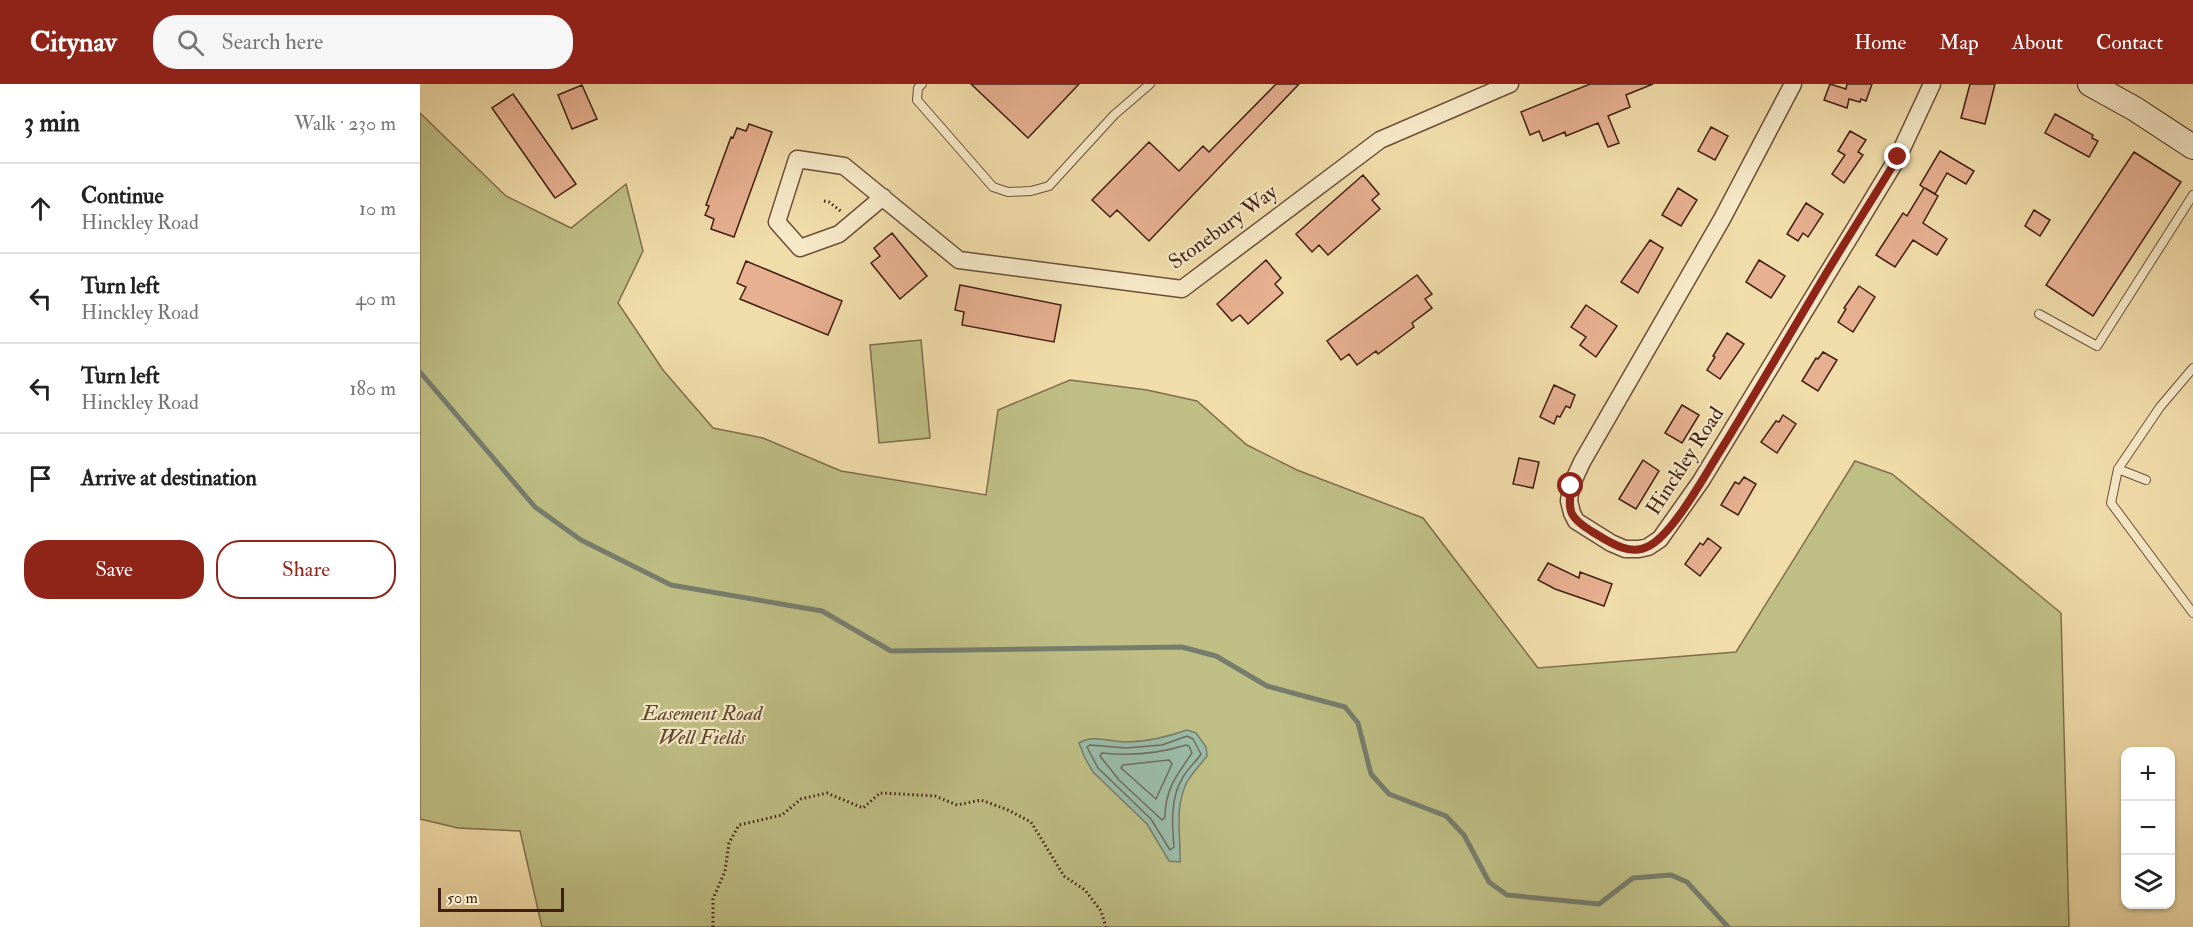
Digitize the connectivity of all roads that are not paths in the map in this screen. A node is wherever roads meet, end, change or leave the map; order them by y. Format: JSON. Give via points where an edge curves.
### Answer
{"nodes":[{"id":1,"x":922,"y":84,"type":"edge"},
{"id":2,"x":1150,"y":84,"type":"edge"},
{"id":3,"x":1510,"y":84,"type":"edge"},
{"id":4,"x":1793,"y":84,"type":"edge"},
{"id":5,"x":1932,"y":84,"type":"edge"},
{"id":6,"x":2090,"y":84,"type":"edge"},
{"id":7,"x":2193,"y":147,"type":"edge"},
{"id":8,"x":2193,"y":195,"type":"edge"},
{"id":9,"x":883,"y":197,"type":"junction"},
{"id":10,"x":2039,"y":314,"type":"dead end"},
{"id":11,"x":2193,"y":369,"type":"edge"},
{"id":12,"x":2118,"y":469,"type":"junction"},
{"id":13,"x":2146,"y":480,"type":"dead end"},
{"id":14,"x":2193,"y":613,"type":"edge"}],
"edges":[{"from":1,"to":2,"type":"lane","via":[[917,100],[993,187],[1008,192],[1049,186],[1114,115]]},
{"from":3,"to":9,"type":"street","name":"Stonebury Way","via":[[1380,140],[1182,289],[959,260]]},
{"from":4,"to":5,"type":"street","name":"Hinckley Road","via":[[1722,219],[1571,486],[1569,501],[1576,521],[1625,549],[1648,547],[1660,539],[1701,481],[1898,157]]},
{"from":6,"to":7,"type":"main road"},
{"from":8,"to":10,"type":"lane","via":[[2097,346]]},
{"from":9,"to":9,"type":"street","name":"Stonebury Way","via":[[844,166],[796,159],[777,222],[800,248],[839,234]]},
{"from":11,"to":12,"type":"lane","via":[[2160,407]]},
{"from":12,"to":13,"type":"lane"},
{"from":12,"to":14,"type":"lane","via":[[2111,503]]}]}
